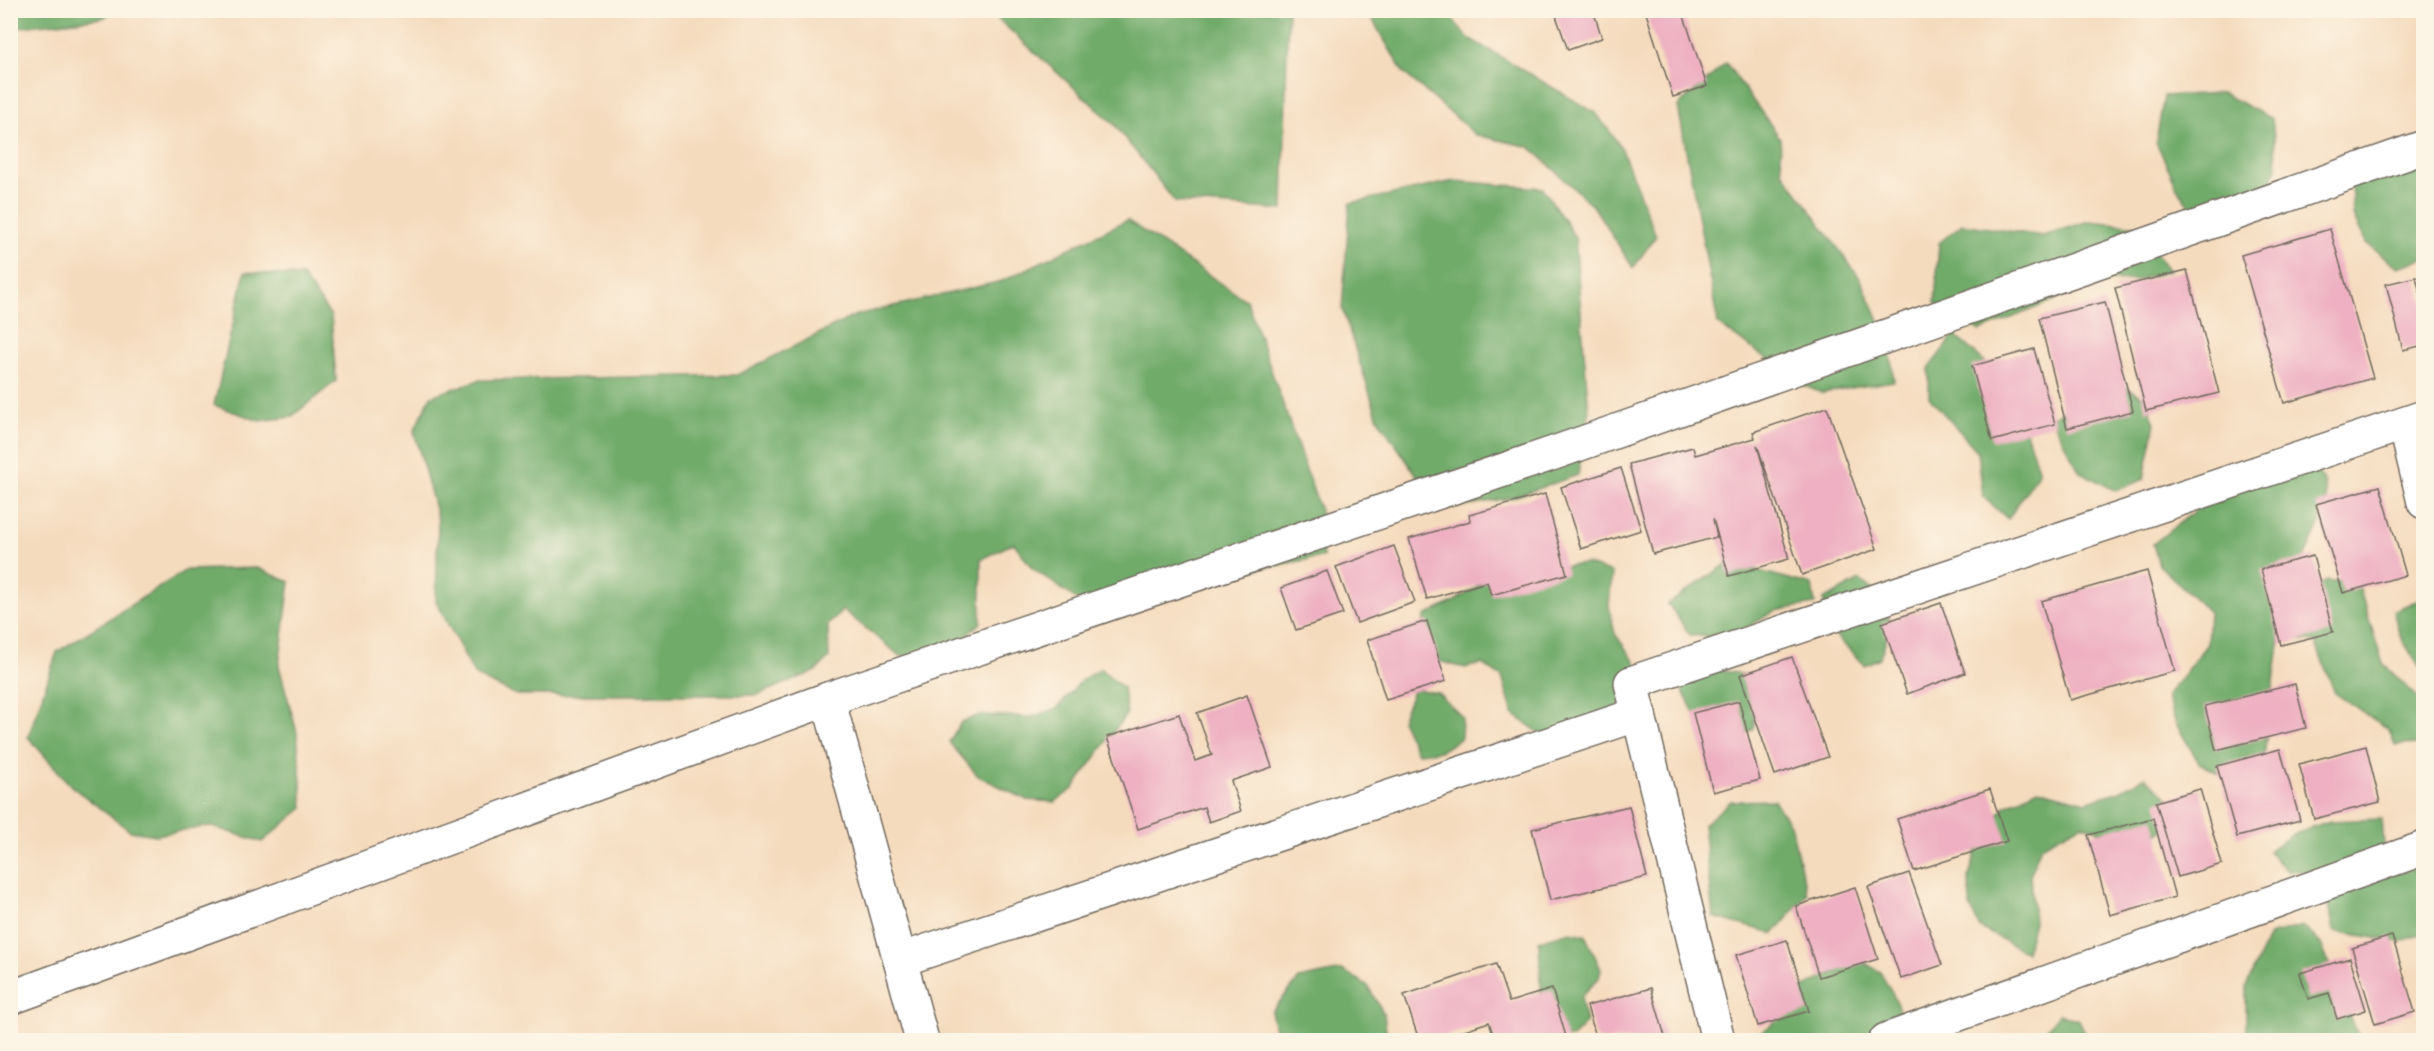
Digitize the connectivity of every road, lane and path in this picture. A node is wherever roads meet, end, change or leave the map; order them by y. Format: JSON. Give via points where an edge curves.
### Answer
{"nodes":[{"id":1,"x":2424,"y":147,"type":"edge"},
{"id":2,"x":2414,"y":420,"type":"edge"},
{"id":3,"x":2424,"y":502,"type":"edge"},
{"id":4,"x":828,"y":699,"type":"junction"},
{"id":5,"x":1639,"y":714,"type":"junction"},
{"id":6,"x":2424,"y":848,"type":"edge"},
{"id":7,"x":900,"y":960,"type":"junction"},
{"id":8,"x":10,"y":998,"type":"edge"},
{"id":9,"x":922,"y":1041,"type":"edge"},
{"id":10,"x":1718,"y":1041,"type":"edge"},
{"id":11,"x":1886,"y":1041,"type":"edge"}],
"edges":[{"from":1,"to":4,"type":"street","via":[[1554,453]]},
{"from":2,"to":3,"type":"street"},
{"from":2,"to":5,"type":"street","via":[[1631,683]]},
{"from":4,"to":7,"type":"street"},
{"from":4,"to":8,"type":"street"},
{"from":5,"to":7,"type":"street"},
{"from":5,"to":10,"type":"street"},
{"from":6,"to":11,"type":"street"},
{"from":7,"to":9,"type":"street"}]}
